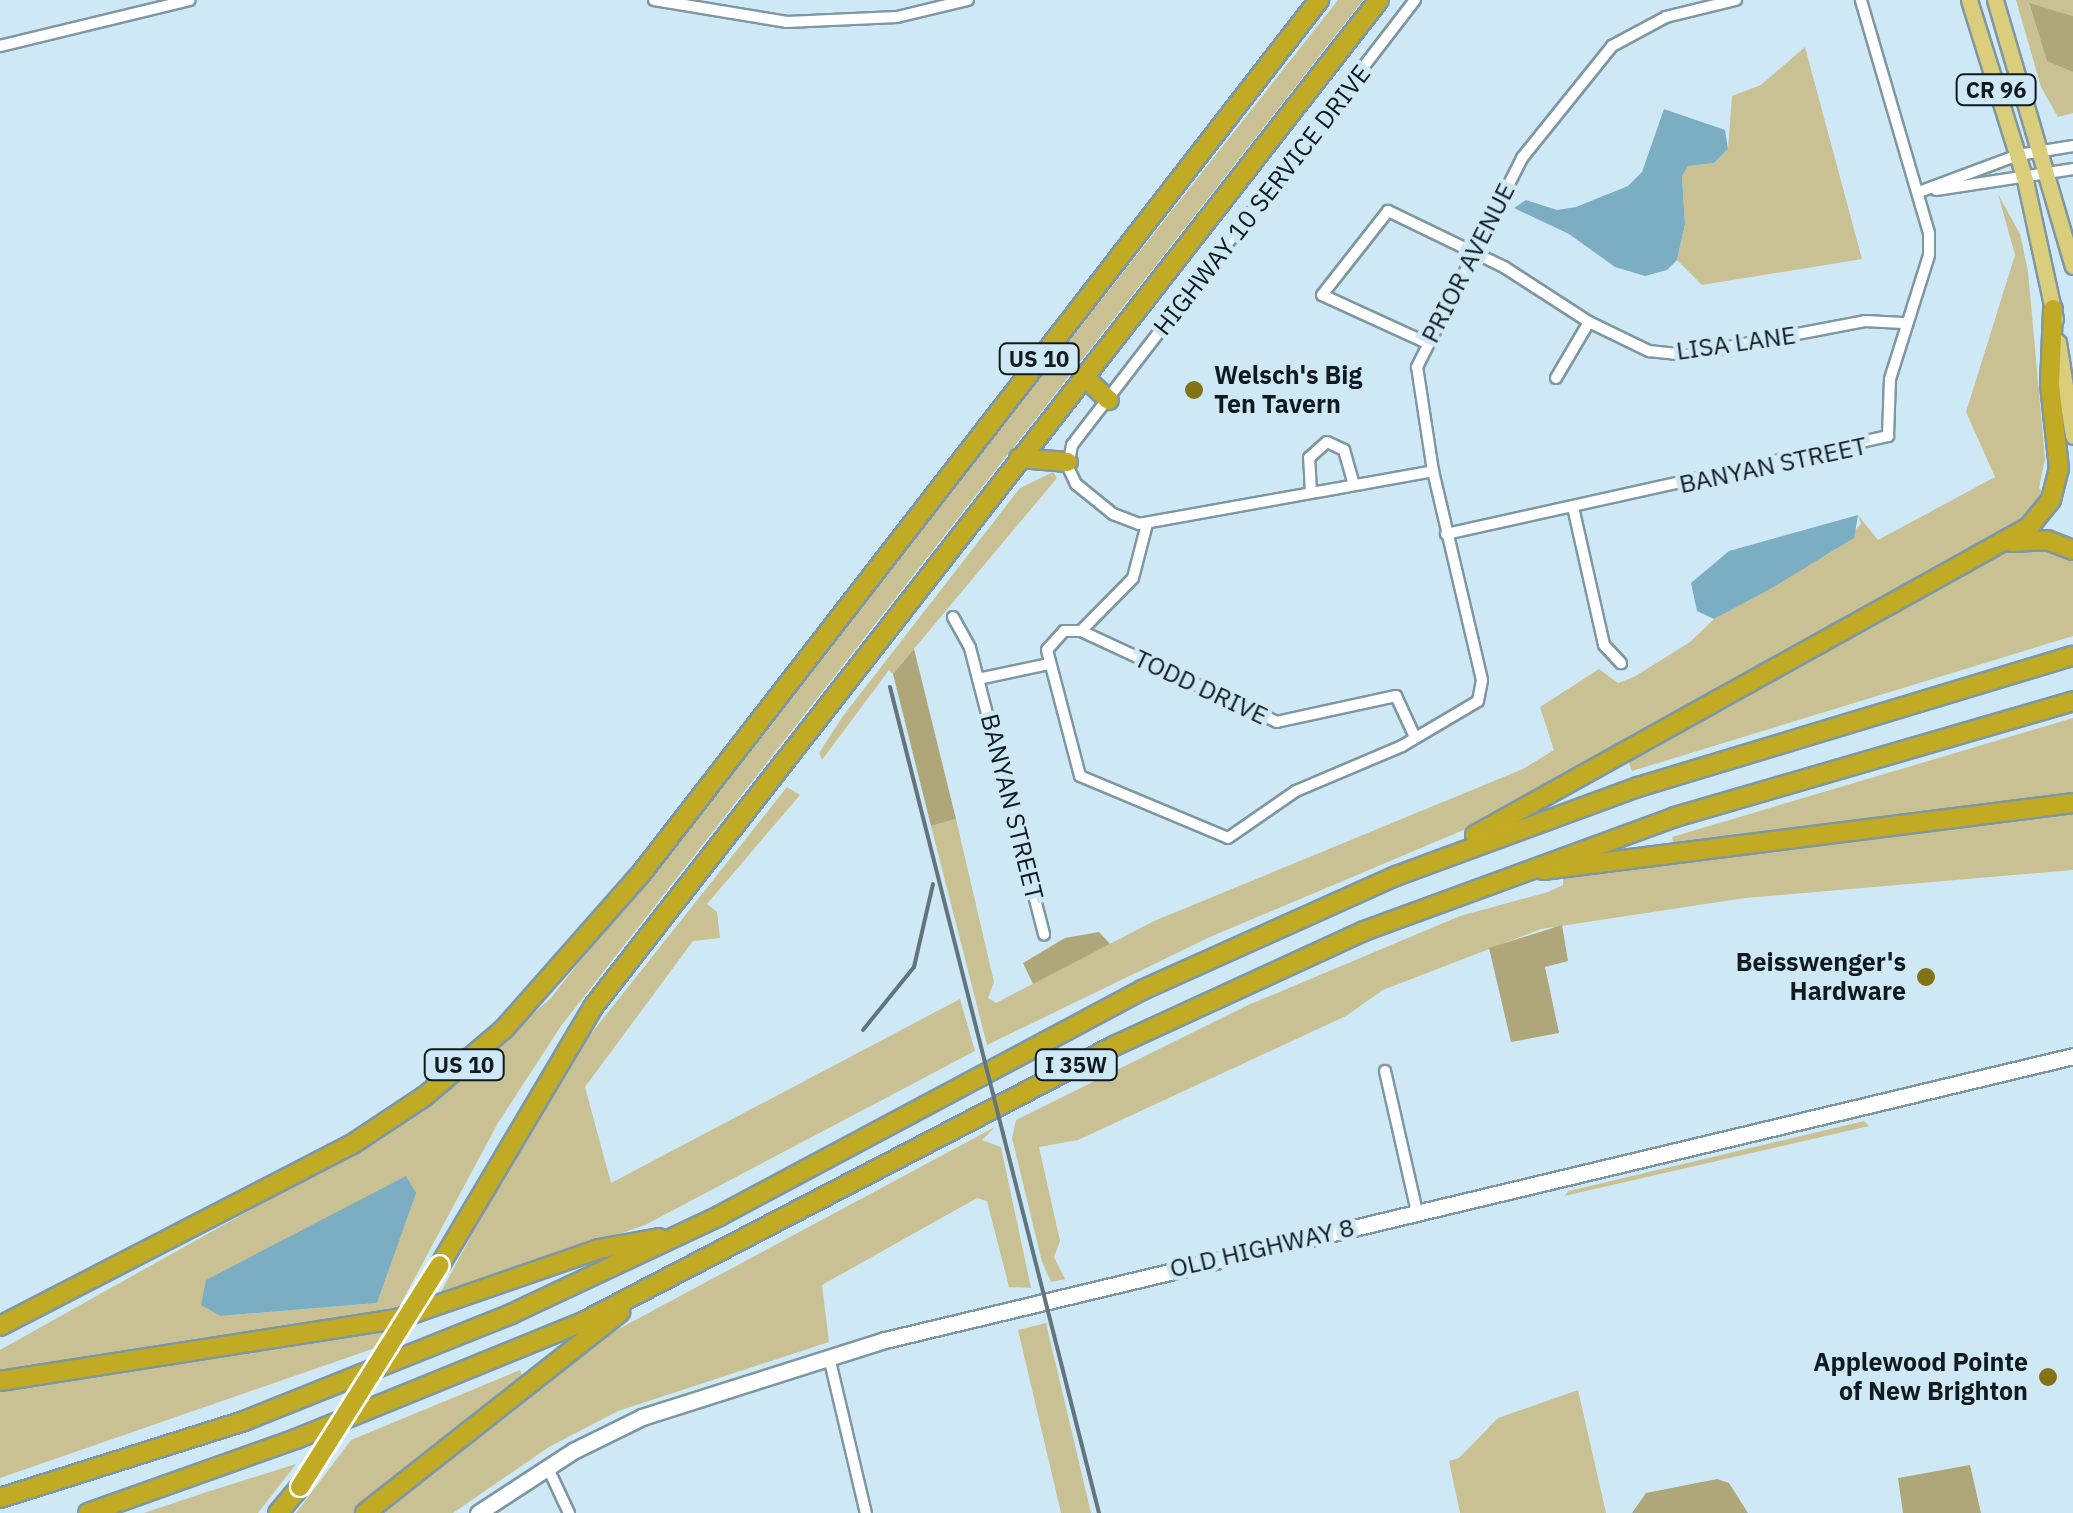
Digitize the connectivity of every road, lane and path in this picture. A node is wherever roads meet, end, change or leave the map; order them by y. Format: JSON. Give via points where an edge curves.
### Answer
{"nodes":[{"id":1,"x":190,"y":0,"type":"edge"},
{"id":2,"x":654,"y":0,"type":"edge"},
{"id":3,"x":968,"y":0,"type":"edge"},
{"id":4,"x":1319,"y":0,"type":"edge"},
{"id":5,"x":1415,"y":0,"type":"edge"},
{"id":6,"x":1736,"y":0,"type":"edge"},
{"id":7,"x":1861,"y":0,"type":"edge"},
{"id":8,"x":1969,"y":0,"type":"edge"},
{"id":9,"x":1995,"y":0,"type":"edge"},
{"id":10,"x":1717,"y":2,"type":"edge"},
{"id":11,"x":1376,"y":5,"type":"edge"},
{"id":12,"x":0,"y":46,"type":"edge"},
{"id":13,"x":2073,"y":146,"type":"edge"},
{"id":14,"x":2042,"y":152,"type":"junction"},
{"id":15,"x":2018,"y":155,"type":"junction"},
{"id":16,"x":2073,"y":168,"type":"edge"},
{"id":17,"x":2049,"y":174,"type":"junction"},
{"id":18,"x":2025,"y":180,"type":"junction"},
{"id":19,"x":1919,"y":192,"type":"junction"},
{"id":20,"x":1474,"y":253,"type":"junction"},
{"id":21,"x":2073,"y":266,"type":"edge"},
{"id":22,"x":2054,"y":309,"type":"junction"},
{"id":23,"x":1588,"y":322,"type":"junction"},
{"id":24,"x":1903,"y":323,"type":"junction"},
{"id":25,"x":1426,"y":343,"type":"junction"},
{"id":26,"x":1084,"y":377,"type":"junction"},
{"id":27,"x":1556,"y":378,"type":"dead end"},
{"id":28,"x":1108,"y":400,"type":"junction"},
{"id":29,"x":2073,"y":436,"type":"edge"},
{"id":30,"x":1016,"y":461,"type":"junction"},
{"id":31,"x":1068,"y":462,"type":"junction"},
{"id":32,"x":1432,"y":471,"type":"junction"},
{"id":33,"x":1354,"y":485,"type":"junction"},
{"id":34,"x":1312,"y":493,"type":"junction"},
{"id":35,"x":1573,"y":507,"type":"junction"},
{"id":36,"x":1147,"y":524,"type":"junction"},
{"id":37,"x":1446,"y":534,"type":"junction"},
{"id":38,"x":2007,"y":543,"type":"junction"},
{"id":39,"x":2073,"y":550,"type":"edge"},
{"id":40,"x":952,"y":617,"type":"dead end"},
{"id":41,"x":1081,"y":631,"type":"junction"},
{"id":42,"x":2073,"y":656,"type":"edge"},
{"id":43,"x":1621,"y":662,"type":"dead end"},
{"id":44,"x":1048,"y":664,"type":"junction"},
{"id":45,"x":978,"y":679,"type":"junction"},
{"id":46,"x":2073,"y":701,"type":"edge"},
{"id":47,"x":1414,"y":736,"type":"junction"},
{"id":48,"x":2073,"y":803,"type":"edge"},
{"id":49,"x":1522,"y":871,"type":"junction"},
{"id":50,"x":1376,"y":884,"type":"junction"},
{"id":51,"x":1044,"y":935,"type":"dead end"},
{"id":52,"x":2073,"y":1056,"type":"edge"},
{"id":53,"x":1385,"y":1071,"type":"dead end"},
{"id":54,"x":1417,"y":1212,"type":"junction"},
{"id":55,"x":679,"y":1234,"type":"junction"},
{"id":56,"x":70,"y":1292,"type":"junction"},
{"id":57,"x":645,"y":1293,"type":"junction"},
{"id":58,"x":0,"y":1326,"type":"edge"},
{"id":59,"x":0,"y":1337,"type":"edge"},
{"id":60,"x":829,"y":1357,"type":"junction"},
{"id":61,"x":0,"y":1381,"type":"edge"},
{"id":62,"x":546,"y":1466,"type":"junction"},
{"id":63,"x":0,"y":1498,"type":"edge"},
{"id":64,"x":282,"y":1509,"type":"edge"},
{"id":65,"x":88,"y":1513,"type":"edge"},
{"id":66,"x":366,"y":1513,"type":"edge"},
{"id":67,"x":478,"y":1513,"type":"edge"},
{"id":68,"x":568,"y":1513,"type":"edge"},
{"id":69,"x":866,"y":1513,"type":"edge"}],
"edges":[{"from":1,"to":12,"type":"street"},
{"from":2,"to":3,"type":"street","via":[[802,22],[897,17]]},
{"from":4,"to":56,"type":"highway","number":"US 10","via":[[750,736],[540,992],[471,1059],[376,1130]]},
{"from":5,"to":28,"type":"street","name":"HIGHWAY 10 SERVICE DRIVE"},
{"from":6,"to":10,"type":"street","name":"PRIOR AVENUE"},
{"from":7,"to":19,"type":"street","name":"BANYAN STREET"},
{"from":8,"to":15,"type":"main road","number":"CR 96"},
{"from":9,"to":14,"type":"main road","number":"CR 96"},
{"from":10,"to":20,"type":"street","name":"PRIOR AVENUE","via":[[1656,20],[1612,46],[1522,158]]},
{"from":11,"to":26,"type":"highway","number":"US 10"},
{"from":13,"to":14,"type":"street"},
{"from":14,"to":15,"type":"street"},
{"from":14,"to":17,"type":"main road","number":"CR 96"},
{"from":15,"to":18,"type":"main road","number":"CR 96"},
{"from":15,"to":19,"type":"street"},
{"from":16,"to":17,"type":"street"},
{"from":17,"to":18,"type":"street"},
{"from":17,"to":21,"type":"main road","number":"CR 96"},
{"from":18,"to":19,"type":"street"},
{"from":18,"to":22,"type":"main road","number":"CR 96"},
{"from":19,"to":24,"type":"street","name":"BANYAN STREET","via":[[1929,249]]},
{"from":20,"to":23,"type":"street","name":"LISA LANE"},
{"from":20,"to":25,"type":"street","name":"PRIOR AVENUE"},
{"from":20,"to":25,"type":"street","name":"LISA LANE","via":[[1388,211],[1322,295]]},
{"from":22,"to":29,"type":"main road","number":"CR 96"},
{"from":22,"to":38,"type":"highway","via":[[2049,350],[2058,478],[2044,511]]},
{"from":23,"to":24,"type":"street","name":"LISA LANE","via":[[1649,350],[1687,355],[1865,320]]},
{"from":23,"to":27,"type":"street"},
{"from":24,"to":35,"type":"street","name":"BANYAN STREET","via":[[1890,379],[1892,429],[1882,441]]},
{"from":25,"to":32,"type":"street","name":"PRIOR AVENUE","via":[[1416,378]]},
{"from":26,"to":28,"type":"highway"},
{"from":26,"to":30,"type":"highway","number":"US 10"},
{"from":28,"to":31,"type":"street","via":[[1072,445]]},
{"from":30,"to":31,"type":"highway"},
{"from":30,"to":64,"type":"highway","number":"US 10","bridge":true,"via":[[554,1065],[440,1265]]},
{"from":31,"to":36,"type":"street","via":[[1076,484],[1113,514]]},
{"from":32,"to":33,"type":"street"},
{"from":32,"to":37,"type":"street"},
{"from":33,"to":34,"type":"street"},
{"from":33,"to":34,"type":"street","via":[[1344,450],[1327,442],[1309,458]]},
{"from":34,"to":36,"type":"street"},
{"from":35,"to":37,"type":"street","name":"BANYAN STREET"},
{"from":35,"to":43,"type":"street","via":[[1604,645]]},
{"from":36,"to":41,"type":"street","via":[[1132,578]]},
{"from":37,"to":47,"type":"street","via":[[1484,688],[1475,704]]},
{"from":38,"to":39,"type":"highway","via":[[2046,540]]},
{"from":38,"to":50,"type":"highway","via":[[1563,791]]},
{"from":40,"to":45,"type":"street","name":"BANYAN STREET"},
{"from":41,"to":44,"type":"street","via":[[1056,635]]},
{"from":41,"to":47,"type":"street","name":"TODD DRIVE","via":[[1277,722],[1396,696]]},
{"from":42,"to":50,"type":"highway","number":"I 35W","via":[[1638,787]]},
{"from":44,"to":45,"type":"street","name":"BANYAN STREET"},
{"from":44,"to":47,"type":"street","via":[[1080,776],[1228,838],[1296,791]]},
{"from":45,"to":51,"type":"street","name":"BANYAN STREET"},
{"from":46,"to":49,"type":"highway","number":"I 35W","via":[[1692,811]]},
{"from":48,"to":49,"type":"highway"},
{"from":49,"to":57,"type":"highway","number":"I 35W","via":[[1364,931],[1176,1016]]},
{"from":50,"to":55,"type":"highway","number":"I 35W","via":[[1080,1021]]},
{"from":52,"to":54,"type":"street","name":"OLD HIGHWAY 8"},
{"from":53,"to":54,"type":"street"},
{"from":54,"to":60,"type":"street","name":"OLD HIGHWAY 8"},
{"from":55,"to":61,"type":"highway","via":[[599,1249],[396,1319]]},
{"from":55,"to":63,"type":"highway","number":"I 35W","via":[[385,1368],[163,1449]]},
{"from":56,"to":58,"type":"highway","number":"US 10"},
{"from":56,"to":59,"type":"highway"},
{"from":57,"to":65,"type":"highway","number":"I 35W","via":[[296,1439]]},
{"from":57,"to":66,"type":"highway"},
{"from":60,"to":62,"type":"street","name":"OLD HIGHWAY 8","via":[[642,1416]]},
{"from":60,"to":69,"type":"street"},
{"from":62,"to":67,"type":"street","name":"OLD HIGHWAY 8"},
{"from":62,"to":68,"type":"street"}]}
